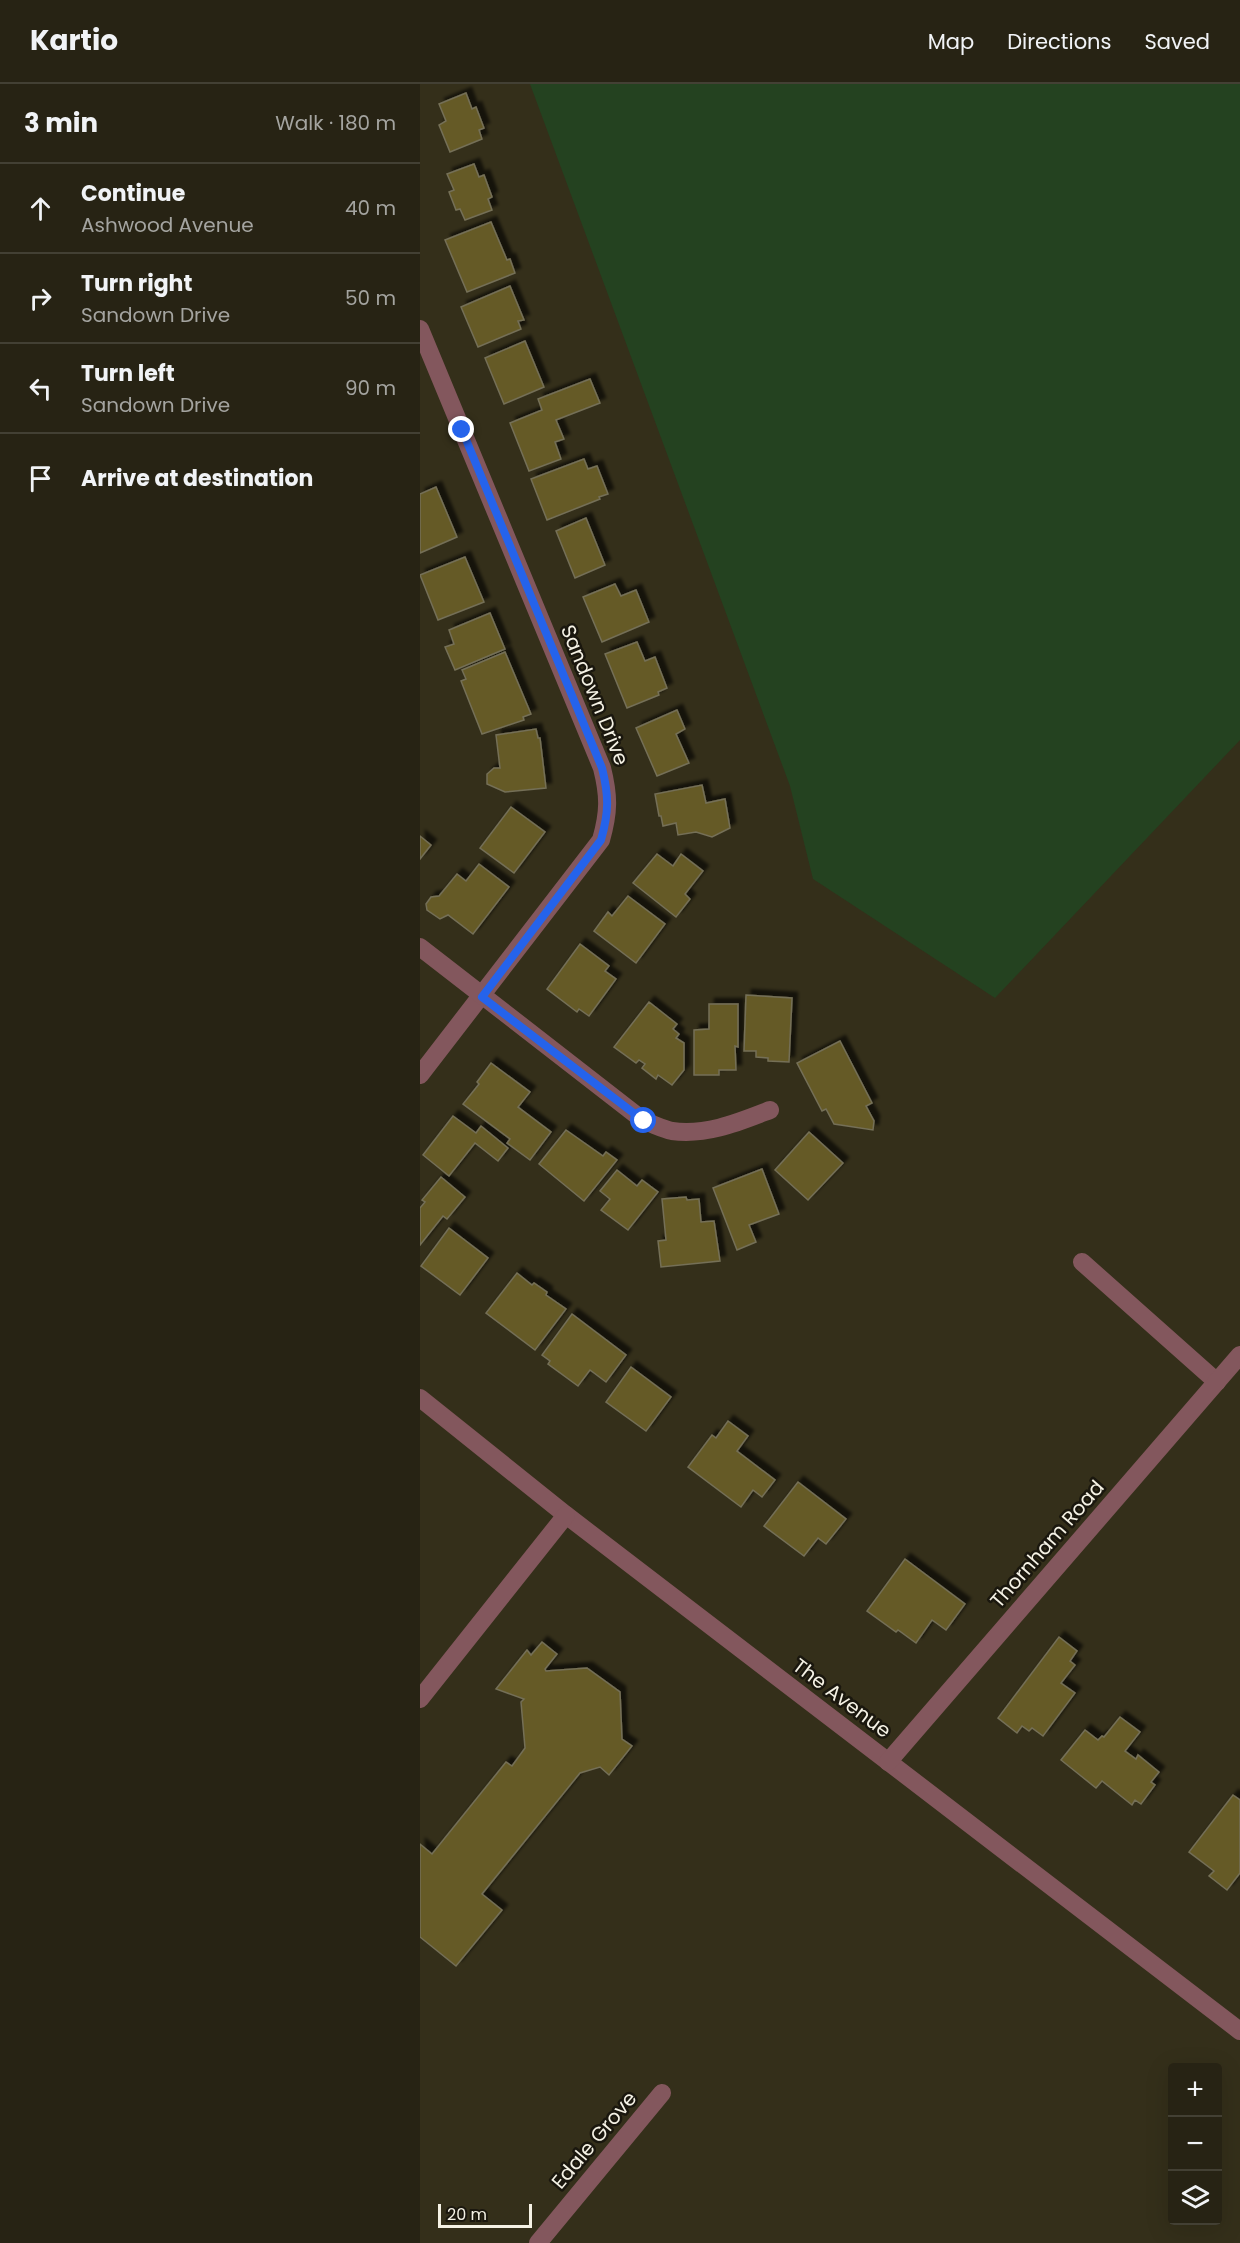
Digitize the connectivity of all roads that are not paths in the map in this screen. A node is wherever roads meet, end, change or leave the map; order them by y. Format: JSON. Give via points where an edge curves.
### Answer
{"nodes":[{"id":1,"x":420,"y":329,"type":"edge"},
{"id":2,"x":420,"y":947,"type":"edge"},
{"id":3,"x":482,"y":997,"type":"junction"},
{"id":4,"x":420,"y":1075,"type":"edge"},
{"id":5,"x":770,"y":1110,"type":"dead end"},
{"id":6,"x":1082,"y":1262,"type":"dead end"},
{"id":7,"x":1240,"y":1355,"type":"edge"},
{"id":8,"x":1217,"y":1382,"type":"junction"},
{"id":9,"x":420,"y":1398,"type":"edge"},
{"id":10,"x":567,"y":1515,"type":"junction"},
{"id":11,"x":420,"y":1699,"type":"edge"},
{"id":12,"x":888,"y":1762,"type":"junction"},
{"id":13,"x":1240,"y":2031,"type":"edge"},
{"id":14,"x":662,"y":2093,"type":"dead end"},
{"id":15,"x":538,"y":2243,"type":"edge"}],
"edges":[{"from":1,"to":3,"type":"street","name":"Sandown Drive","via":[[585,726],[607,788],[608,817],[601,840]]},
{"from":2,"to":3,"type":"street"},
{"from":3,"to":4,"type":"street","name":"Sandown Drive"},
{"from":3,"to":5,"type":"street","via":[[644,1121],[671,1131],[696,1131],[731,1125]]},
{"from":6,"to":8,"type":"street"},
{"from":7,"to":8,"type":"street","name":"Thornham Road"},
{"from":8,"to":12,"type":"street","name":"Thornham Road"},
{"from":9,"to":10,"type":"street","name":"The Avenue"},
{"from":10,"to":11,"type":"street"},
{"from":10,"to":12,"type":"street","name":"The Avenue"},
{"from":12,"to":13,"type":"street","name":"The Avenue"},
{"from":14,"to":15,"type":"street","name":"Edale Grove"}]}
